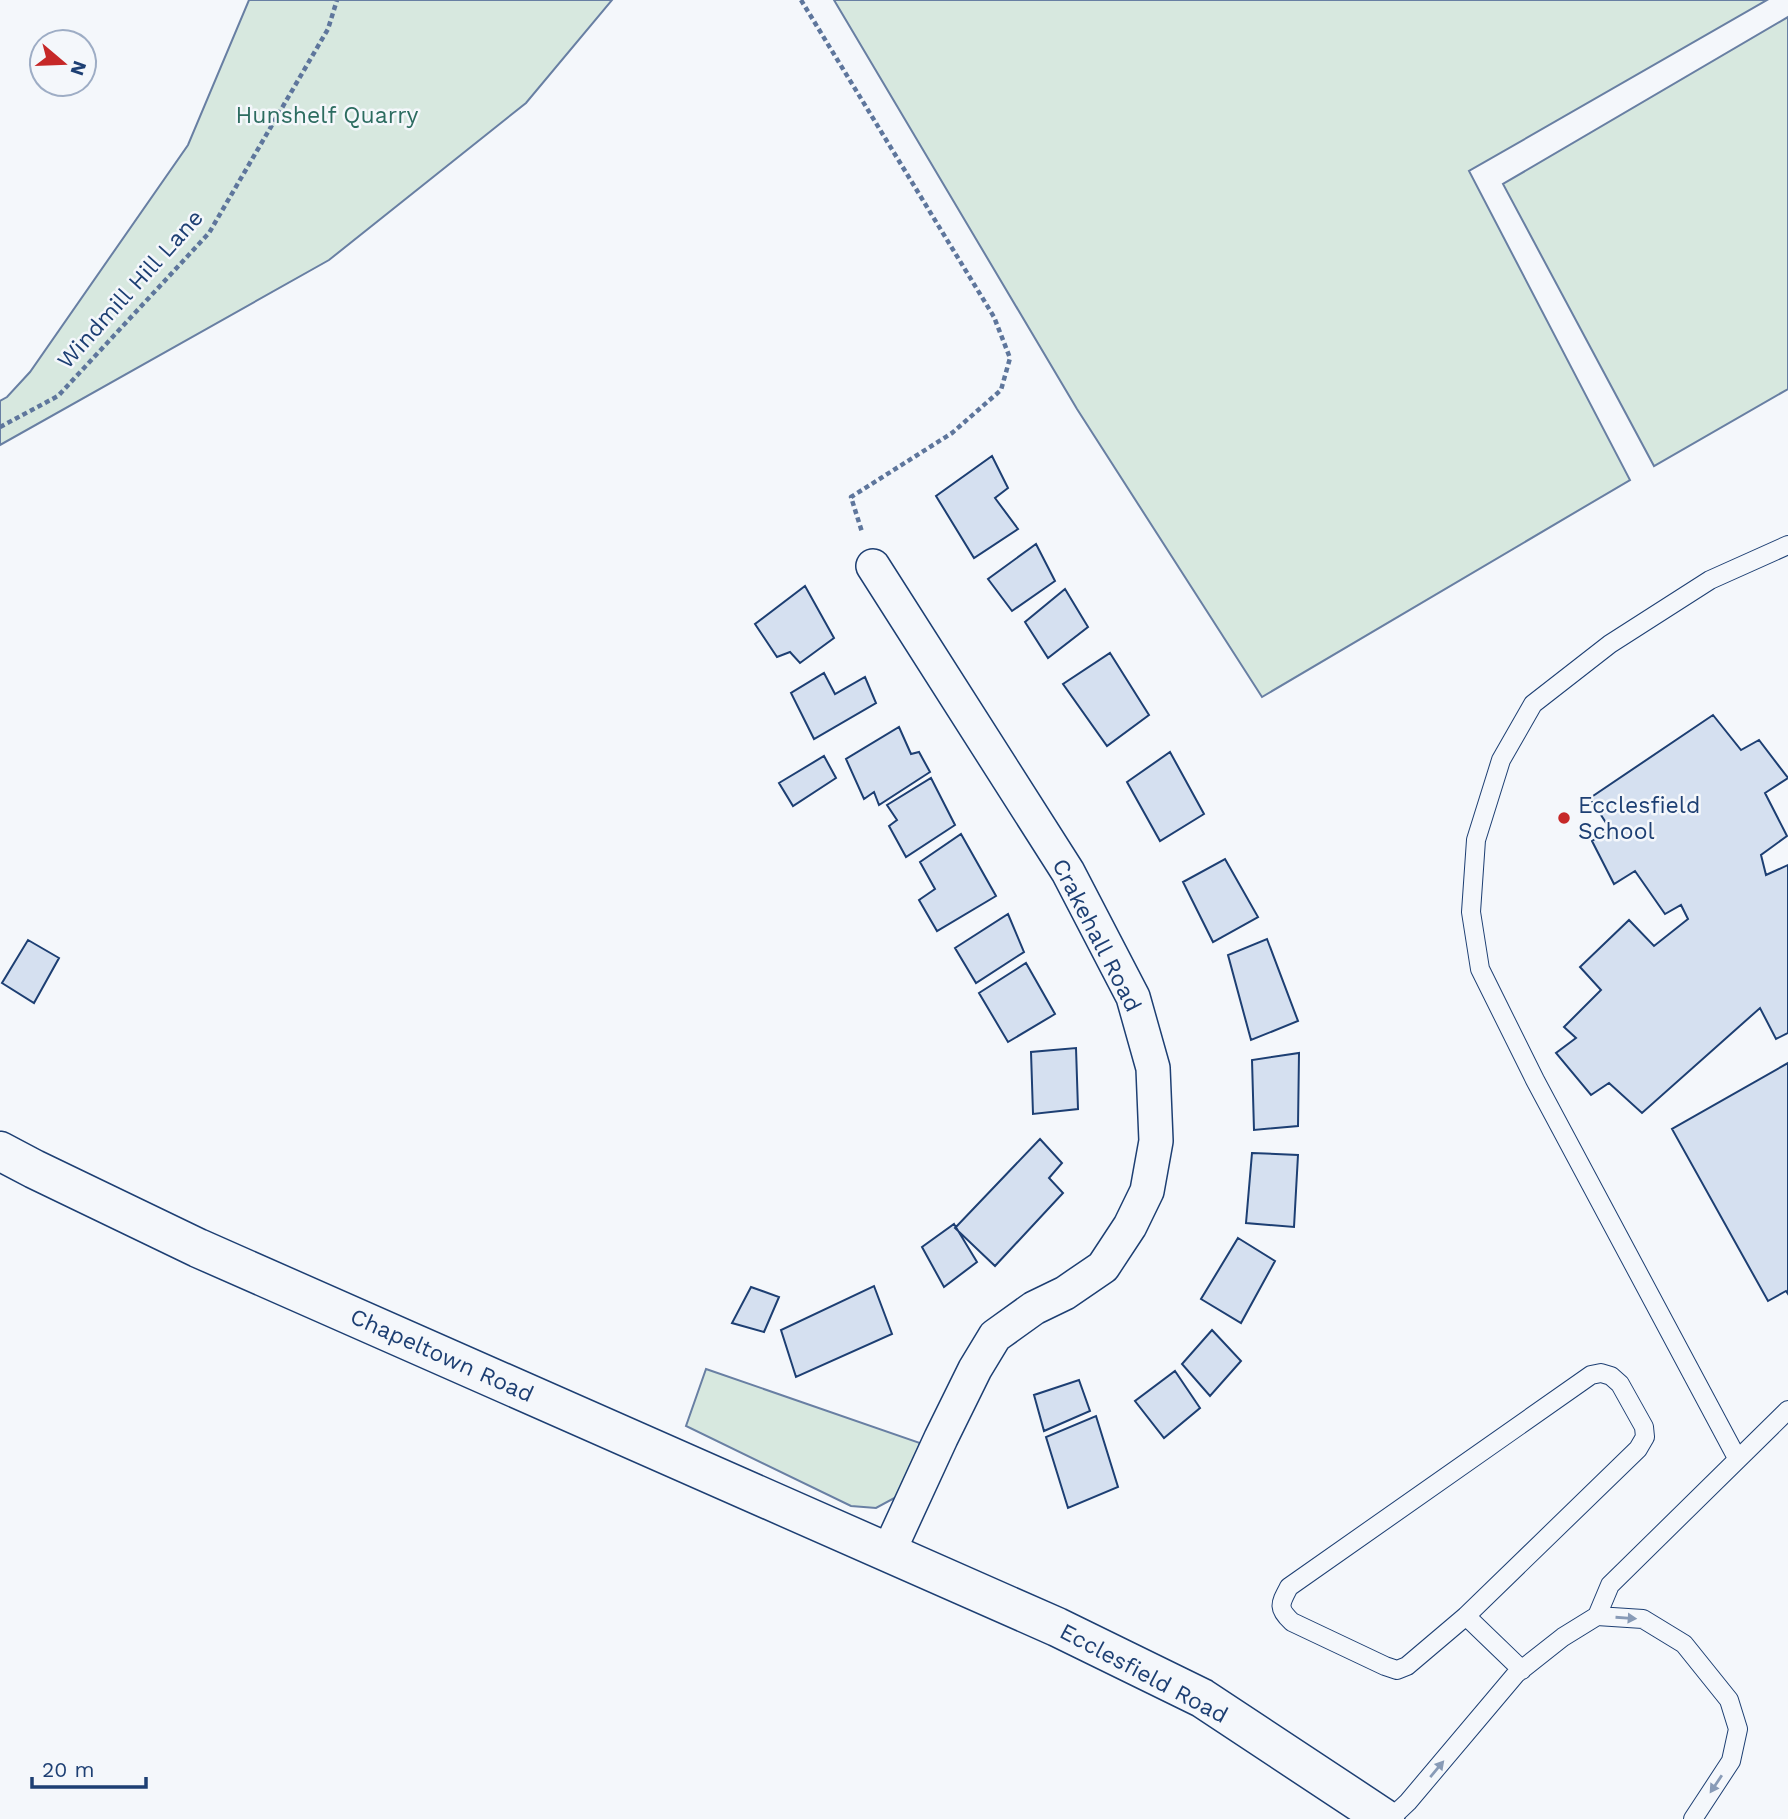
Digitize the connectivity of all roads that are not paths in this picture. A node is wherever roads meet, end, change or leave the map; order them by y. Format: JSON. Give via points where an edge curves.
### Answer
{"nodes":[{"id":1,"x":1788,"y":545,"type":"edge"},
{"id":2,"x":873,"y":566,"type":"road end"},
{"id":3,"x":0,"y":1150,"type":"edge"},
{"id":4,"x":1788,"y":1409,"type":"edge"},
{"id":5,"x":1737,"y":1458,"type":"junction"},
{"id":6,"x":889,"y":1551,"type":"junction"},
{"id":7,"x":1466,"y":1616,"type":"junction"},
{"id":8,"x":1597,"y":1616,"type":"junction"},
{"id":9,"x":1522,"y":1670,"type":"junction"},
{"id":10,"x":1385,"y":1819,"type":"edge"},
{"id":11,"x":1390,"y":1819,"type":"edge"},
{"id":12,"x":1693,"y":1819,"type":"edge"}],
"edges":[{"from":1,"to":5,"type":"lane","via":[[1710,580],[1610,644],[1533,704],[1501,760],[1476,840],[1471,912],[1480,969]]},
{"from":2,"to":6,"type":"street","name":"Crakehall Road","via":[[1068,872],[1133,997],[1153,1068],[1156,1141],[1147,1191],[1103,1267],[995,1336]]},
{"from":3,"to":6,"type":"main road","name":"Chapeltown Road","via":[[211,1254]]},
{"from":4,"to":5,"type":"lane"},
{"from":5,"to":8,"type":"lane","via":[[1610,1585]]},
{"from":6,"to":10,"type":"main road","name":"Ecclesfield Road","via":[[1202,1698]]},
{"from":7,"to":7,"type":"lane","via":[[1407,1666],[1396,1670],[1292,1622],[1283,1614],[1281,1602],[1289,1587],[1591,1375],[1611,1376],[1644,1427],[1638,1450]]},
{"from":7,"to":9,"type":"lane"},
{"from":8,"to":9,"type":"lane"},
{"from":8,"to":12,"type":"lane","one_way":true,"via":[[1643,1619],[1684,1644],[1729,1700],[1738,1729],[1731,1761]]},
{"from":11,"to":9,"type":"lane","one_way":true}]}
